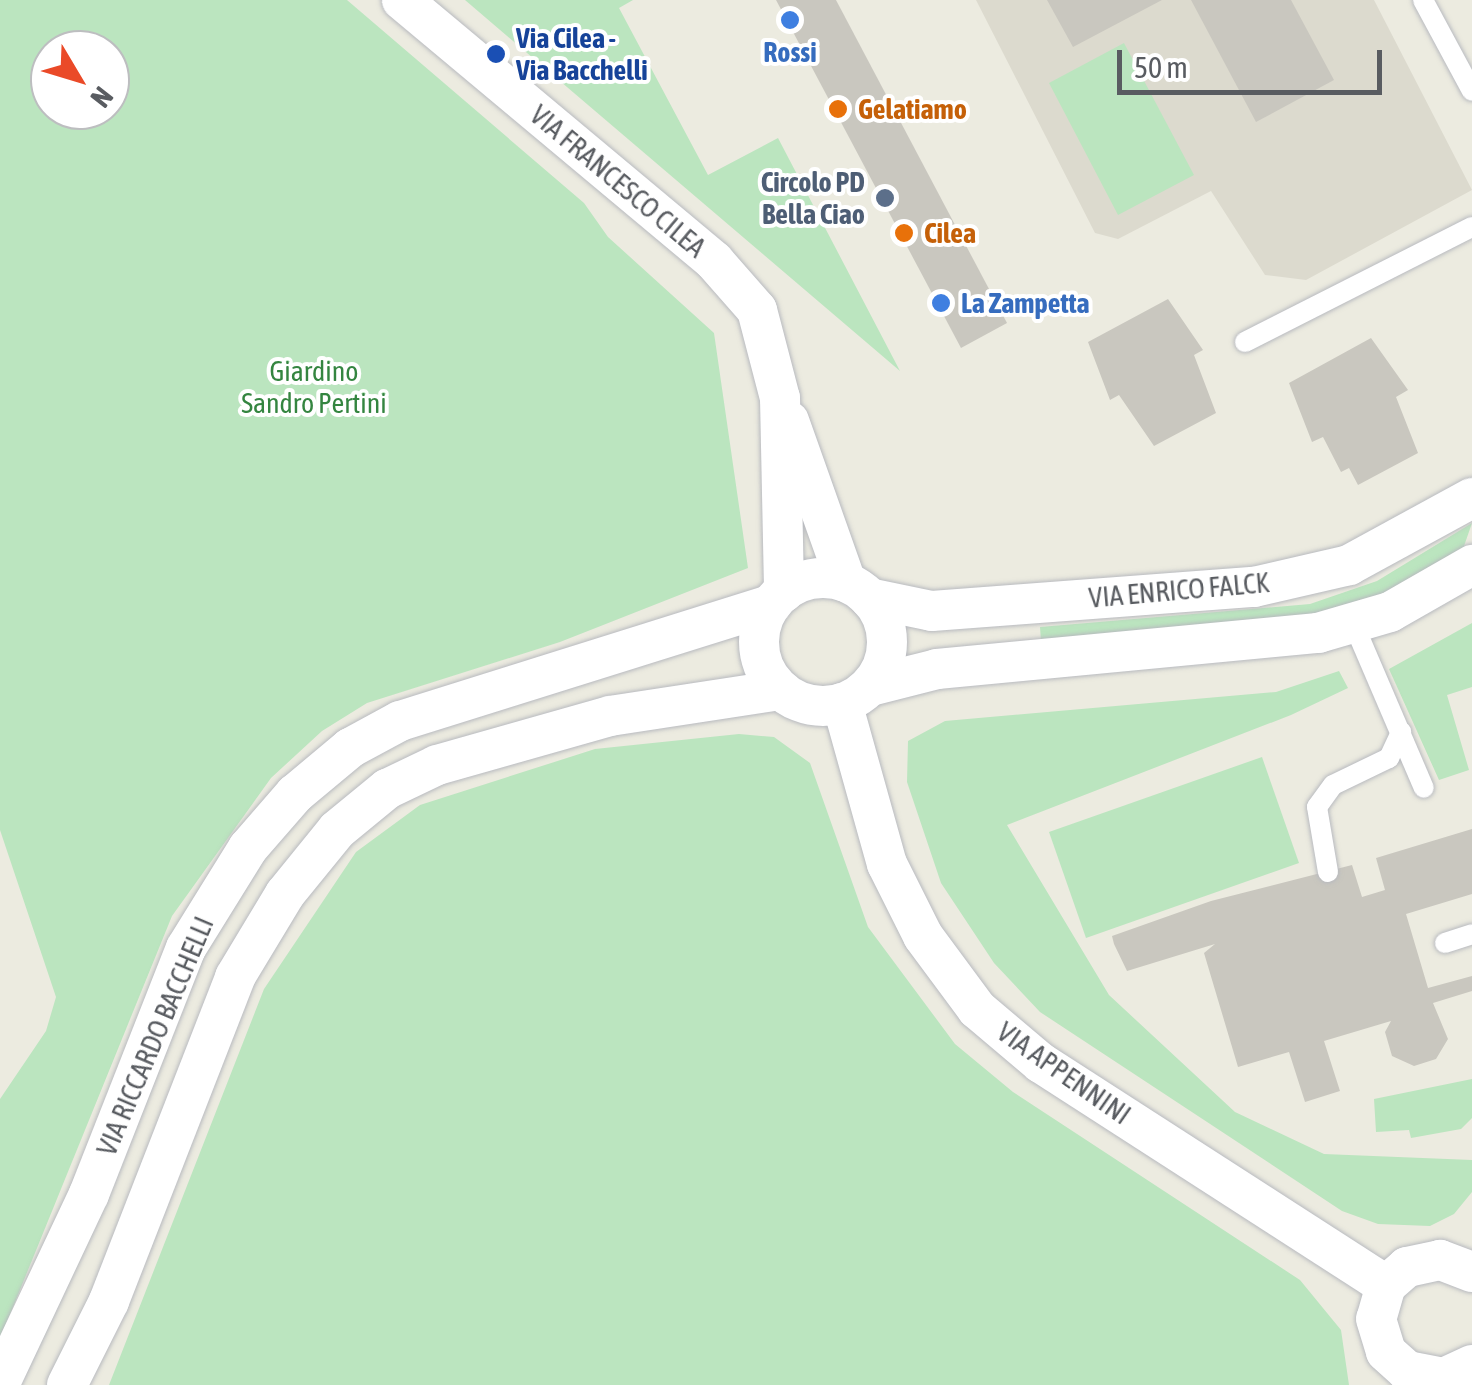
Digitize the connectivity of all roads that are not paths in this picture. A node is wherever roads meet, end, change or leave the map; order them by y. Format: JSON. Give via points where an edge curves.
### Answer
{"nodes":[{"id":1,"x":402,"y":0,"type":"edge"},
{"id":2,"x":1423,"y":0,"type":"edge"},
{"id":3,"x":1472,"y":92,"type":"edge"},
{"id":4,"x":1472,"y":227,"type":"edge"},
{"id":5,"x":1245,"y":342,"type":"dead end"},
{"id":6,"x":780,"y":398,"type":"junction"},
{"id":7,"x":1472,"y":498,"type":"edge"},
{"id":8,"x":1472,"y":565,"type":"edge"},
{"id":9,"x":858,"y":590,"type":"junction"},
{"id":10,"x":778,"y":598,"type":"junction"},
{"id":11,"x":1354,"y":625,"type":"junction"},
{"id":12,"x":780,"y":690,"type":"junction"},
{"id":13,"x":856,"y":694,"type":"junction"},
{"id":14,"x":1400,"y":732,"type":"junction"},
{"id":15,"x":1424,"y":788,"type":"dead end"},
{"id":16,"x":1328,"y":872,"type":"dead end"},
{"id":17,"x":1472,"y":934,"type":"edge"},
{"id":18,"x":1445,"y":943,"type":"dead end"},
{"id":19,"x":1466,"y":1259,"type":"edge"},
{"id":20,"x":1386,"y":1285,"type":"junction"},
{"id":21,"x":1378,"y":1332,"type":"junction"},
{"id":22,"x":1472,"y":1365,"type":"edge"},
{"id":23,"x":0,"y":1383,"type":"edge"},
{"id":24,"x":67,"y":1385,"type":"edge"},
{"id":25,"x":1374,"y":1385,"type":"edge"}],
"edges":[{"from":1,"to":6,"type":"street","name":"VIA FRANCESCO CILEA","via":[[740,286],[764,322]]},
{"from":2,"to":3,"type":"lane"},
{"from":4,"to":5,"type":"lane"},
{"from":6,"to":9,"type":"street","name":"VIA FRANCESCO CILEA"},
{"from":6,"to":10,"type":"street","name":"VIA FRANCESCO CILEA"},
{"from":7,"to":9,"type":"street","name":"VIA ENRICO FALCK","via":[[1349,565],[1254,586],[932,610]]},
{"from":8,"to":11,"type":"street","name":"VIA ENRICO FALCK"},
{"from":9,"to":10,"type":"street","via":[[814,579]]},
{"from":9,"to":13,"type":"street","via":[[887,642]]},
{"from":10,"to":12,"type":"street","via":[[759,646]]},
{"from":10,"to":23,"type":"street","name":"VIA RICCARDO BACCHELLI","via":[[400,720],[350,748],[295,794],[248,848],[192,937],[90,1194]]},
{"from":11,"to":13,"type":"street","name":"VIA ENRICO FALCK","via":[[1284,638],[927,670]]},
{"from":11,"to":14,"type":"lane"},
{"from":12,"to":13,"type":"street","via":[[809,705]]},
{"from":12,"to":24,"type":"street","name":"VIA RICCARDO BACCHELLI","via":[[610,716],[437,765],[387,789],[337,830],[285,894],[235,977],[109,1301]]},
{"from":13,"to":20,"type":"street","name":"VIA APPENNINI","via":[[887,864],[924,936],[977,1009],[1042,1062]]},
{"from":14,"to":15,"type":"lane"},
{"from":14,"to":16,"type":"lane","via":[[1390,758],[1333,785],[1317,806]]},
{"from":17,"to":18,"type":"lane"},
{"from":19,"to":20,"type":"street","via":[[1420,1262]]},
{"from":20,"to":21,"type":"street"},
{"from":21,"to":22,"type":"street","via":[[1395,1363],[1422,1377]]},
{"from":21,"to":25,"type":"street"}]}
